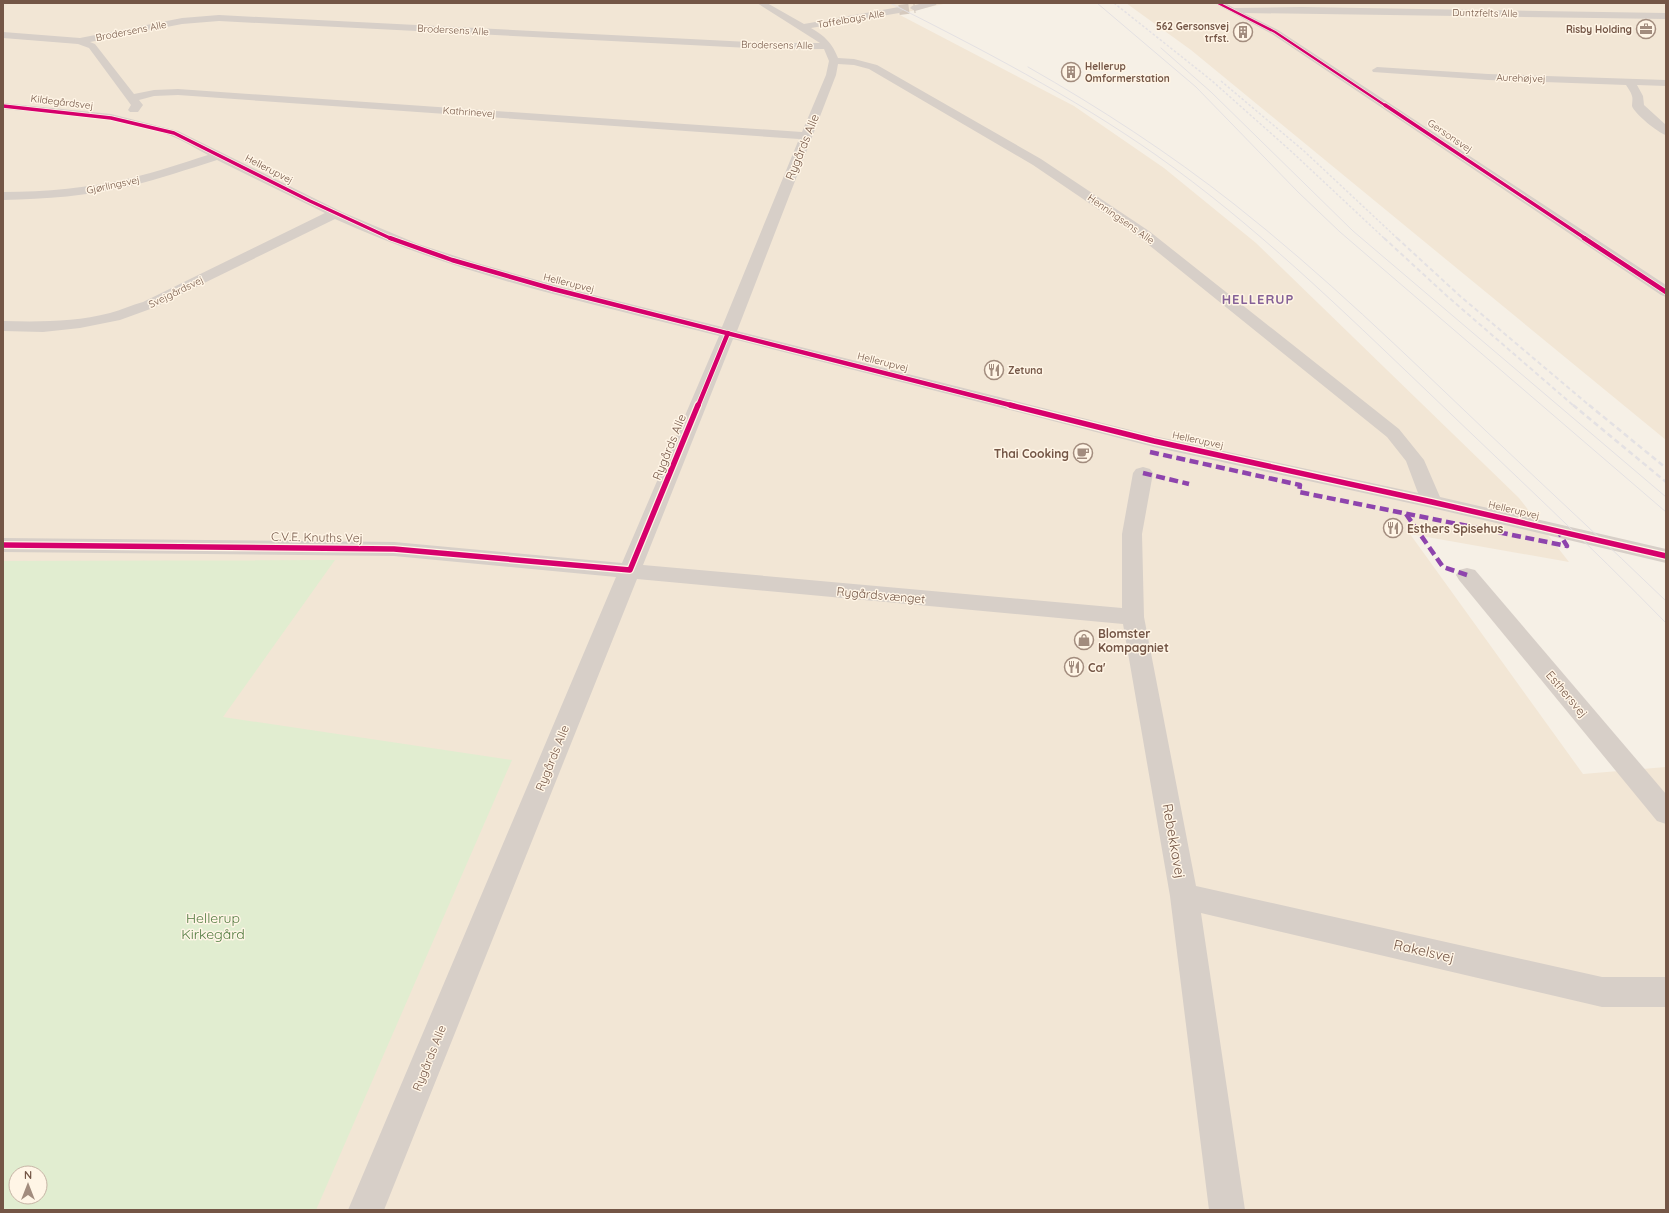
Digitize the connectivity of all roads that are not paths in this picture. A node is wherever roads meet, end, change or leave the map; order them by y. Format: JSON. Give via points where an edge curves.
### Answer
{"nodes":[{"id":1,"x":761,"y":3,"type":"edge"},
{"id":2,"x":933,"y":3,"type":"edge"},
{"id":3,"x":1218,"y":3,"type":"edge"},
{"id":4,"x":217,"y":7,"type":"dead end"},
{"id":5,"x":1231,"y":7,"type":"edge"},
{"id":6,"x":1588,"y":7,"type":"dead end"},
{"id":7,"x":915,"y":8,"type":"tunnel mouth"},
{"id":8,"x":899,"y":10,"type":"tunnel mouth"},
{"id":9,"x":1244,"y":10,"type":"junction"},
{"id":10,"x":1601,"y":15,"type":"junction"},
{"id":11,"x":1666,"y":16,"type":"edge"},
{"id":12,"x":201,"y":18,"type":"junction"},
{"id":13,"x":803,"y":27,"type":"junction"},
{"id":14,"x":1275,"y":32,"type":"junction"},
{"id":15,"x":3,"y":35,"type":"edge"},
{"id":16,"x":80,"y":41,"type":"junction"},
{"id":17,"x":828,"y":46,"type":"junction"},
{"id":18,"x":834,"y":61,"type":"junction"},
{"id":19,"x":1377,"y":70,"type":"dead end"},
{"id":20,"x":1630,"y":82,"type":"junction"},
{"id":21,"x":1666,"y":83,"type":"edge"},
{"id":22,"x":132,"y":98,"type":"junction"},
{"id":23,"x":3,"y":106,"type":"edge"},
{"id":24,"x":119,"y":120,"type":"junction"},
{"id":25,"x":1666,"y":131,"type":"edge"},
{"id":26,"x":806,"y":136,"type":"junction"},
{"id":27,"x":219,"y":155,"type":"junction"},
{"id":28,"x":3,"y":196,"type":"edge"},
{"id":29,"x":336,"y":213,"type":"junction"},
{"id":30,"x":1666,"y":292,"type":"edge"},
{"id":31,"x":3,"y":326,"type":"edge"},
{"id":32,"x":728,"y":333,"type":"junction"},
{"id":33,"x":1143,"y":473,"type":"dead end"},
{"id":34,"x":1432,"y":502,"type":"junction"},
{"id":35,"x":3,"y":545,"type":"edge"},
{"id":36,"x":1666,"y":556,"type":"edge"},
{"id":37,"x":630,"y":570,"type":"junction"},
{"id":38,"x":1467,"y":575,"type":"dead end"},
{"id":39,"x":1133,"y":616,"type":"junction"},
{"id":40,"x":1666,"y":813,"type":"edge"},
{"id":41,"x":1184,"y":896,"type":"junction"},
{"id":42,"x":1666,"y":992,"type":"edge"},
{"id":43,"x":366,"y":1210,"type":"edge"},
{"id":44,"x":1227,"y":1210,"type":"edge"}],
"edges":[{"from":1,"to":13,"type":"street"},
{"from":2,"to":7,"type":"street"},
{"from":3,"to":5,"type":"street","name":"Gersonsvej"},
{"from":4,"to":12,"type":"street"},
{"from":5,"to":9,"type":"street","name":"Gersonsvej"},
{"from":5,"to":14,"type":"street","name":"Gersonsvej"},
{"from":6,"to":10,"type":"street"},
{"from":8,"to":13,"type":"street","name":"Taffelbays Alle"},
{"from":9,"to":10,"type":"street","name":"Duntzfelts Alle"},
{"from":9,"to":14,"type":"street","name":"Gersonsvej","via":[[1272,27]]},
{"from":10,"to":11,"type":"street","name":"Duntzfelts Alle"},
{"from":12,"to":16,"type":"street","name":"Brodersens Alle"},
{"from":12,"to":17,"type":"street","name":"Brodersens Alle","via":[[770,46]]},
{"from":13,"to":17,"type":"street","via":[[821,38]]},
{"from":14,"to":30,"type":"street","name":"Gersonsvej"},
{"from":15,"to":16,"type":"street"},
{"from":16,"to":22,"type":"street","via":[[92,46]]},
{"from":17,"to":18,"type":"street"},
{"from":18,"to":26,"type":"street","name":"Rygårds Alle","via":[[831,76]]},
{"from":18,"to":34,"type":"street","name":"Henningsens Alle","via":[[854,62],[873,67],[908,86],[1038,162],[1144,234],[1393,432],[1415,460]]},
{"from":19,"to":20,"type":"street","name":"Aurehøjvej"},
{"from":20,"to":21,"type":"street","name":"Aurehøjvej"},
{"from":20,"to":25,"type":"street","via":[[1638,96],[1638,106],[1646,116]]},
{"from":22,"to":24,"type":"street","via":[[137,105]]},
{"from":22,"to":26,"type":"street","name":"Kathrinevej","via":[[178,92]]},
{"from":23,"to":24,"type":"street","name":"Kildegårdsvej"},
{"from":24,"to":27,"type":"street","name":"Hellerupvej","via":[[174,133]]},
{"from":26,"to":32,"type":"street","name":"Rygårds Alle"},
{"from":27,"to":28,"type":"street","name":"Gjørlingsvej","via":[[132,182],[93,190]]},
{"from":27,"to":29,"type":"street","name":"Hellerupvej"},
{"from":29,"to":31,"type":"street","name":"Svejgårdsvej","via":[[148,305],[114,317],[43,327]]},
{"from":29,"to":32,"type":"street","name":"Hellerupvej","via":[[394,239],[482,269]]},
{"from":32,"to":34,"type":"street","name":"Hellerupvej","via":[[1154,441]]},
{"from":32,"to":37,"type":"street","name":"Rygårds Alle"},
{"from":33,"to":39,"type":"street","name":"Rebekkavej","via":[[1132,534]]},
{"from":34,"to":36,"type":"street","name":"Hellerupvej"},
{"from":35,"to":37,"type":"street","name":"C.V.E. Knuths Vej","via":[[394,549]]},
{"from":37,"to":39,"type":"street","name":"Rygårdsvænget","via":[[924,599]]},
{"from":37,"to":43,"type":"street","name":"Rygårds Alle"},
{"from":38,"to":40,"type":"street","name":"Esthersvej"},
{"from":39,"to":41,"type":"street","name":"Rebekkavej"},
{"from":41,"to":42,"type":"street","name":"Rakelsvej","via":[[1602,992]]},
{"from":41,"to":44,"type":"street","name":"Rebekkavej"}]}
